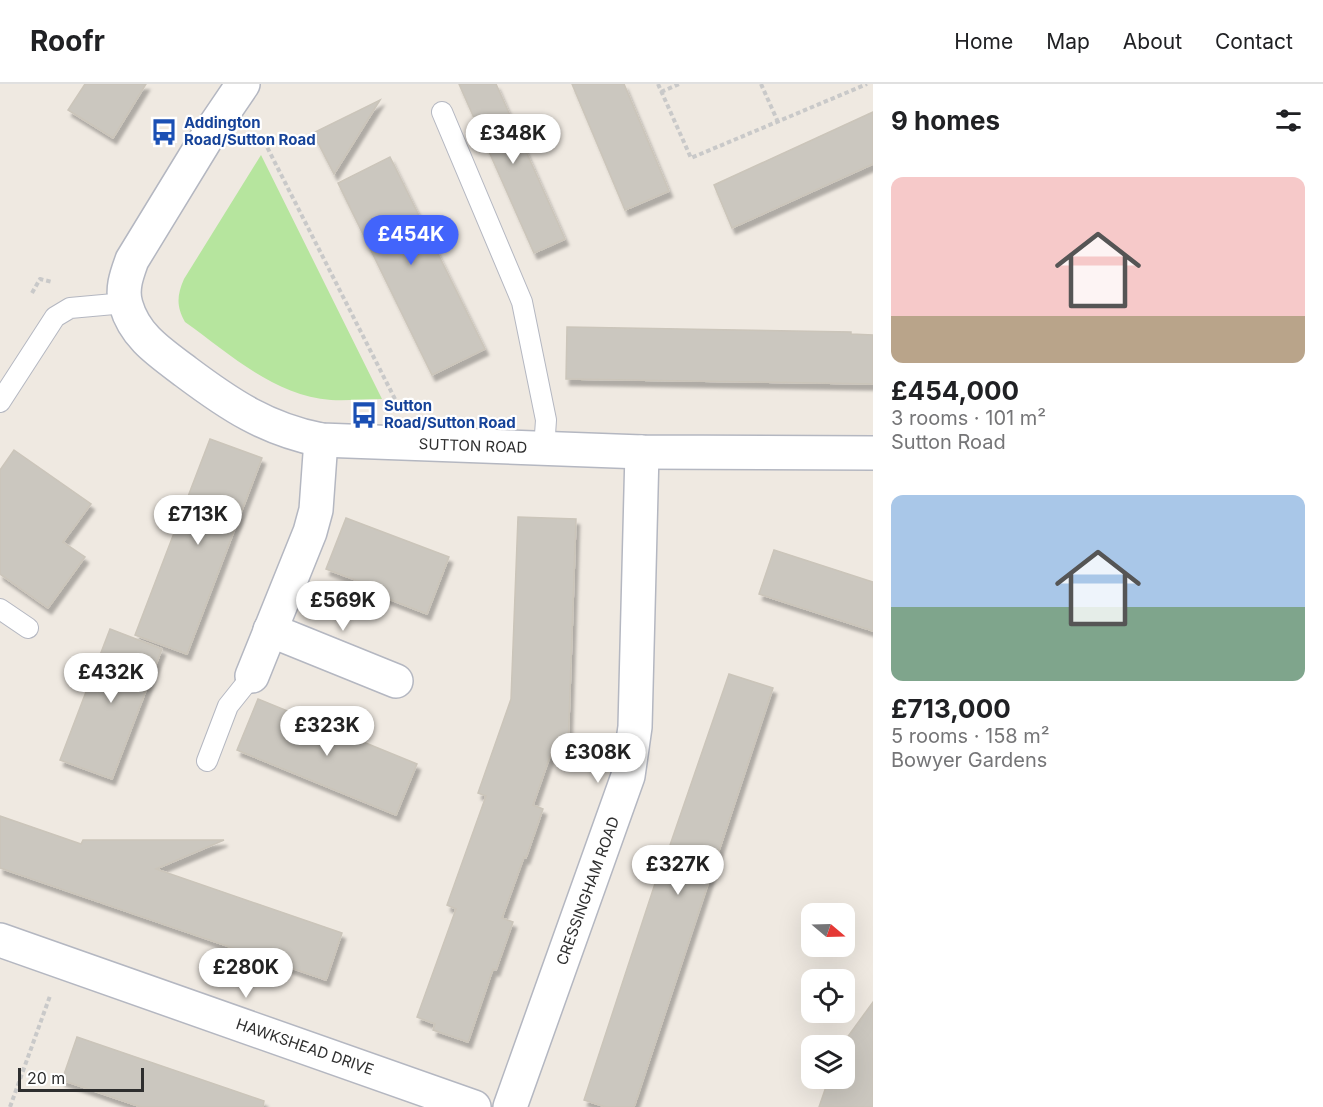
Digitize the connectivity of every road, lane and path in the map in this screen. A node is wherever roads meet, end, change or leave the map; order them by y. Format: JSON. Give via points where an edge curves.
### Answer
{"nodes":[{"id":1,"x":243,"y":84,"type":"edge"},
{"id":2,"x":658,"y":84,"type":"edge"},
{"id":3,"x":679,"y":84,"type":"edge"},
{"id":4,"x":760,"y":84,"type":"edge"},
{"id":5,"x":867,"y":84,"type":"edge"},
{"id":6,"x":661,"y":92,"type":"junction"},
{"id":7,"x":442,"y":112,"type":"dead end"},
{"id":8,"x":778,"y":122,"type":"junction"},
{"id":9,"x":264,"y":141,"type":"dead end"},
{"id":10,"x":125,"y":303,"type":"junction"},
{"id":11,"x":0,"y":402,"type":"edge"},
{"id":12,"x":399,"y":407,"type":"dead end"},
{"id":13,"x":321,"y":440,"type":"junction"},
{"id":14,"x":544,"y":449,"type":"junction"},
{"id":15,"x":642,"y":452,"type":"junction"},
{"id":16,"x":873,"y":453,"type":"edge"},
{"id":17,"x":0,"y":609,"type":"edge"},
{"id":18,"x":28,"y":628,"type":"dead end"},
{"id":19,"x":270,"y":630,"type":"junction"},
{"id":20,"x":252,"y":676,"type":"joint"},
{"id":21,"x":396,"y":681,"type":"dead end"},
{"id":22,"x":207,"y":761,"type":"dead end"},
{"id":23,"x":0,"y":940,"type":"edge"},
{"id":24,"x":62,"y":962,"type":"junction"},
{"id":25,"x":10,"y":1107,"type":"edge"},
{"id":26,"x":474,"y":1107,"type":"edge"},
{"id":27,"x":510,"y":1107,"type":"edge"}],
"edges":[{"from":1,"to":10,"type":"street","via":[[132,260],[124,283]]},
{"from":2,"to":6,"type":"path"},
{"from":3,"to":6,"type":"path"},
{"from":4,"to":8,"type":"path"},
{"from":5,"to":8,"type":"path"},
{"from":6,"to":8,"type":"path","via":[[691,158]]},
{"from":7,"to":14,"type":"lane","via":[[522,302],[546,420]]},
{"from":9,"to":12,"type":"path"},
{"from":10,"to":11,"type":"lane","via":[[70,308],[55,317]]},
{"from":10,"to":13,"type":"street","name":"SUTTON ROAD","via":[[133,324],[147,343],[228,403],[294,435]]},
{"from":13,"to":14,"type":"street","name":"SUTTON ROAD"},
{"from":13,"to":19,"type":"street","via":[[316,510]]},
{"from":14,"to":15,"type":"street","name":"SUTTON ROAD"},
{"from":15,"to":16,"type":"street","name":"SUTTON ROAD"},
{"from":15,"to":27,"type":"street","name":"CRESSINGHAM ROAD","via":[[635,727],[628,776]]},
{"from":17,"to":18,"type":"lane"},
{"from":19,"to":20,"type":"street"},
{"from":19,"to":21,"type":"street"},
{"from":20,"to":22,"type":"lane","via":[[228,706]]},
{"from":23,"to":24,"type":"street","name":"HAWKSHEAD DRIVE"},
{"from":24,"to":25,"type":"path"},
{"from":24,"to":26,"type":"street","name":"HAWKSHEAD DRIVE"}]}
